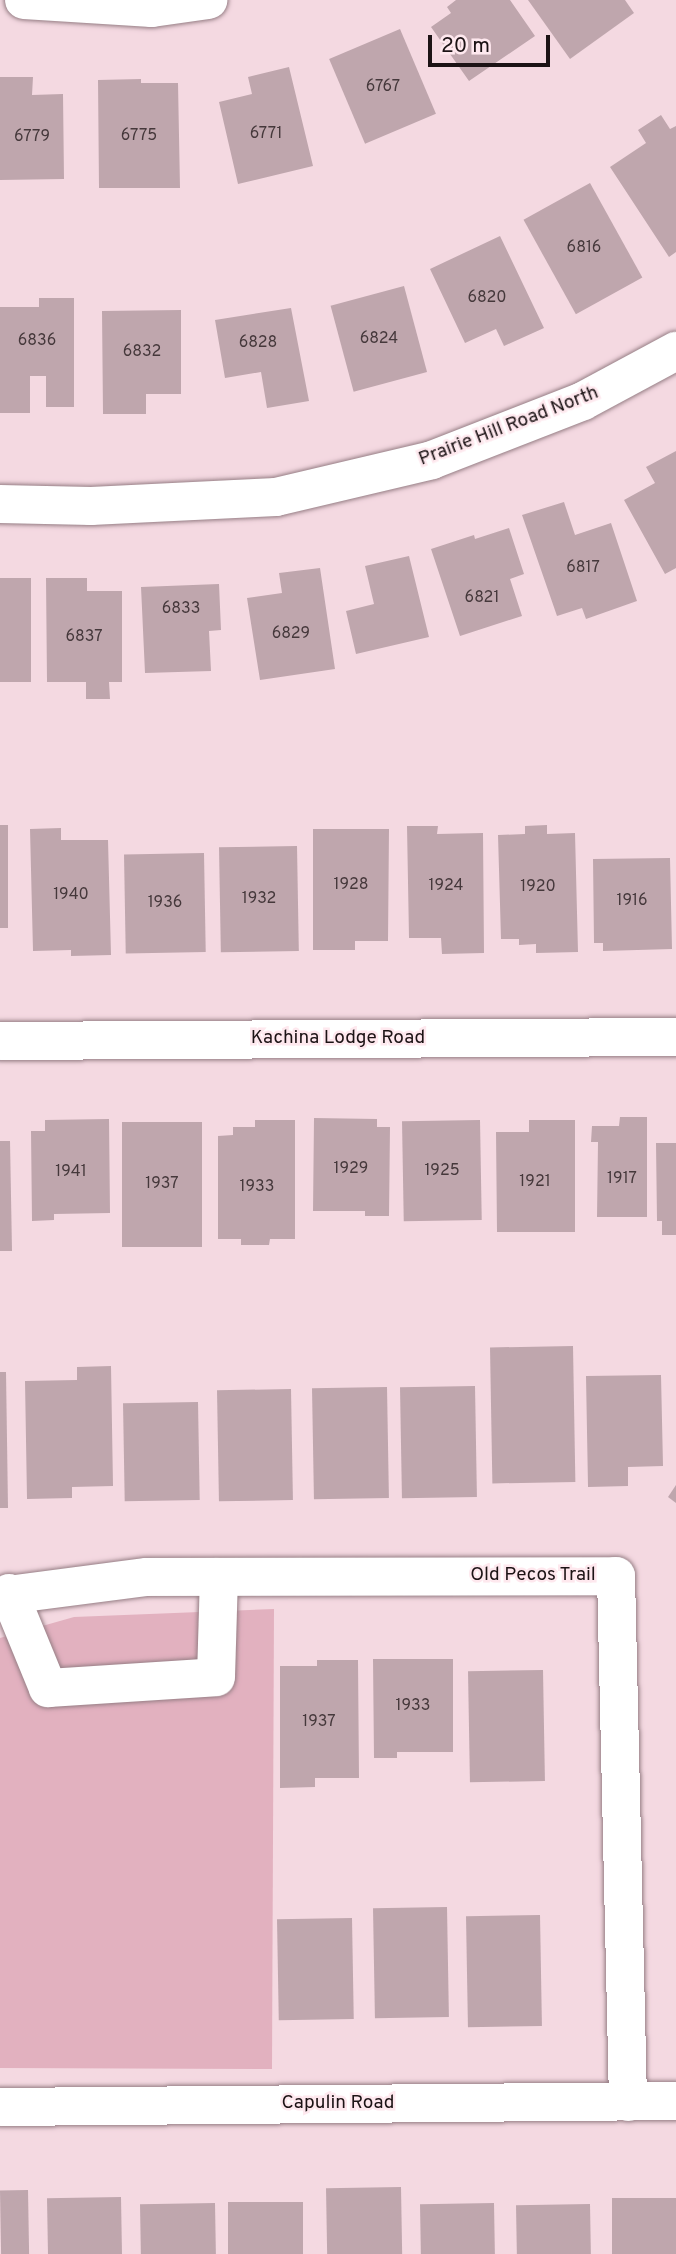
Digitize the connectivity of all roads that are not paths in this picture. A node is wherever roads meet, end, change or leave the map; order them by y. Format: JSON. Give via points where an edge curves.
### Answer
{"nodes":[{"id":1,"x":24,"y":0,"type":"edge"},
{"id":2,"x":208,"y":0,"type":"edge"},
{"id":3,"x":676,"y":351,"type":"edge"},
{"id":4,"x":0,"y":504,"type":"edge"},
{"id":5,"x":676,"y":1037,"type":"edge"},
{"id":6,"x":0,"y":1041,"type":"edge"},
{"id":7,"x":219,"y":1577,"type":"junction"},
{"id":8,"x":3,"y":1594,"type":"edge"},
{"id":9,"x":676,"y":2101,"type":"edge"},
{"id":10,"x":628,"y":2102,"type":"junction"},
{"id":11,"x":0,"y":2107,"type":"edge"}],
"edges":[{"from":1,"to":2,"type":"street","via":[[152,8]]},
{"from":3,"to":4,"type":"street","name":"Prairie Hill Road North","via":[[583,401],[432,460],[276,497],[91,506]]},
{"from":5,"to":6,"type":"street","name":"Kachina Lodge Road"},
{"from":7,"to":8,"type":"street","name":"Old Pecos Trail","via":[[147,1577]]},
{"from":7,"to":8,"type":"street","via":[[216,1677],[48,1688]]},
{"from":7,"to":10,"type":"street","name":"Old Pecos Trail","via":[[616,1576]]},
{"from":9,"to":10,"type":"street","name":"Capulin Road"},
{"from":10,"to":11,"type":"street","name":"Capulin Road"}]}
